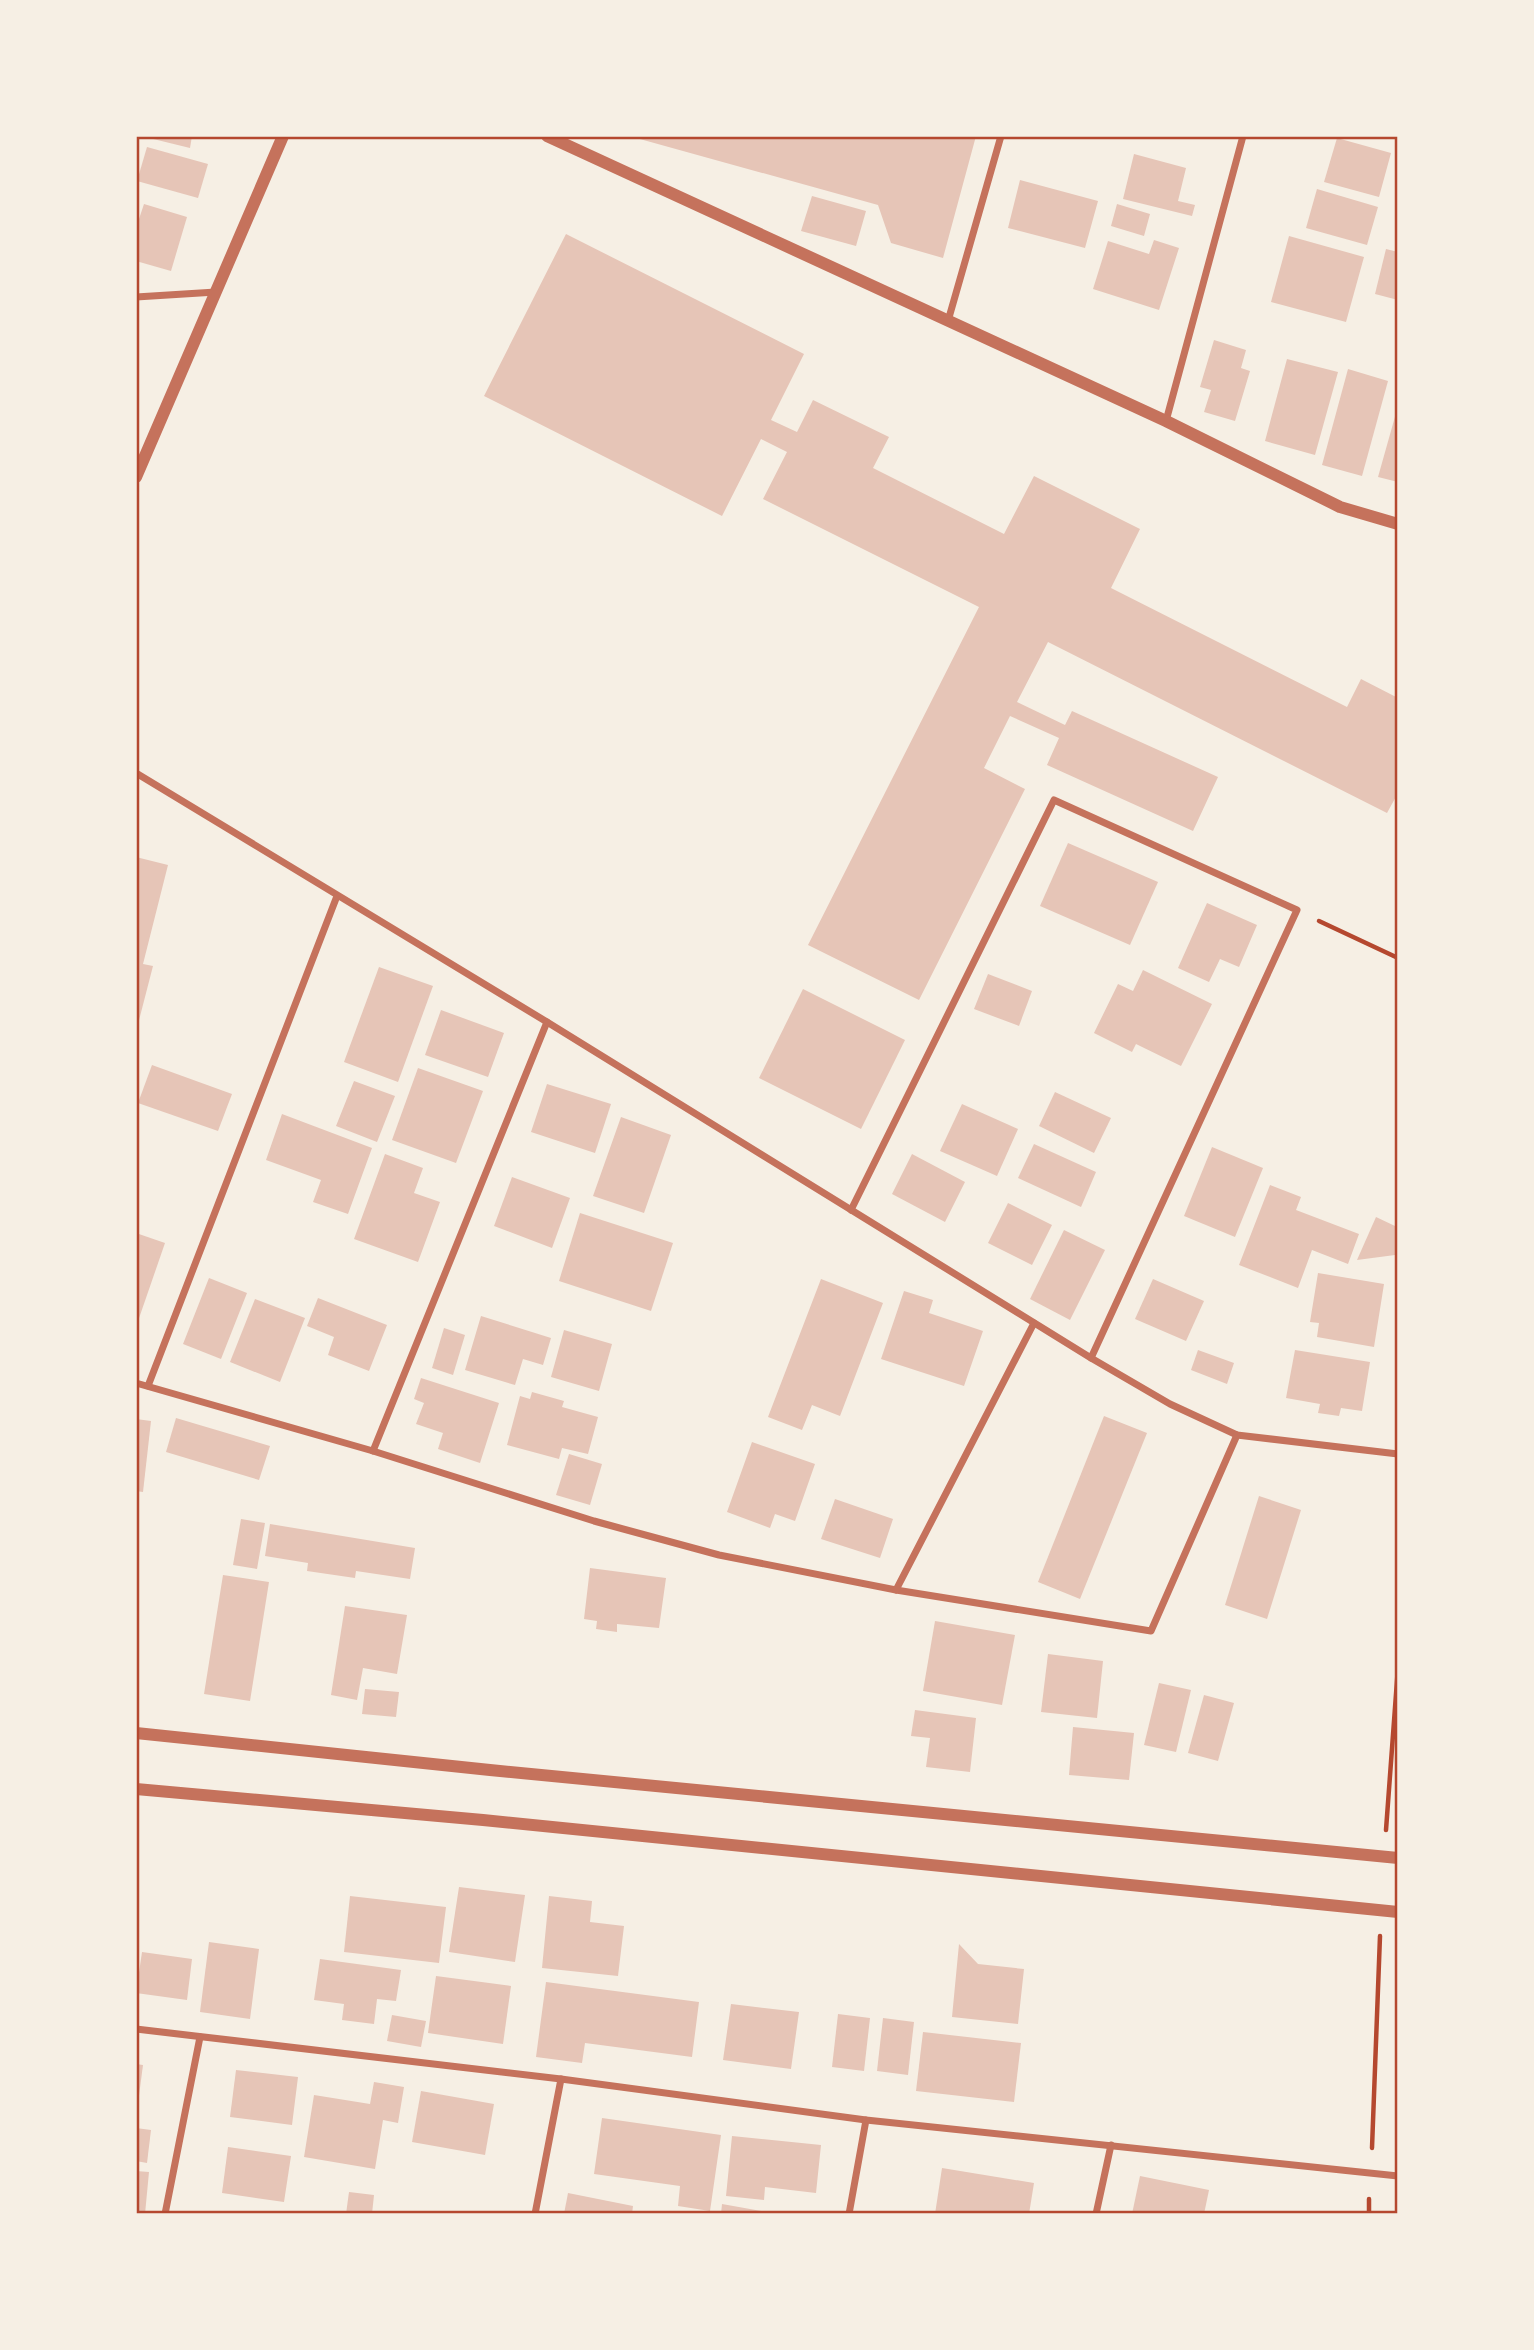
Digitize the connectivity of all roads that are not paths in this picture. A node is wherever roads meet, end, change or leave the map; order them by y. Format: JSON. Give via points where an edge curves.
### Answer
{"nodes":[{"id":1,"x":283,"y":136,"type":"edge"},
{"id":2,"x":547,"y":136,"type":"edge"},
{"id":3,"x":1001,"y":136,"type":"edge"},
{"id":4,"x":1243,"y":136,"type":"edge"},
{"id":5,"x":217,"y":292,"type":"junction"},
{"id":6,"x":136,"y":297,"type":"edge"},
{"id":7,"x":948,"y":321,"type":"junction"},
{"id":8,"x":1166,"y":421,"type":"junction"},
{"id":9,"x":136,"y":477,"type":"edge"},
{"id":10,"x":1398,"y":524,"type":"edge"},
{"id":11,"x":136,"y":773,"type":"edge"},
{"id":12,"x":337,"y":896,"type":"junction"},
{"id":13,"x":547,"y":1022,"type":"junction"},
{"id":14,"x":851,"y":1210,"type":"junction"},
{"id":15,"x":1034,"y":1323,"type":"junction"},
{"id":16,"x":1091,"y":1358,"type":"junction"},
{"id":17,"x":136,"y":1383,"type":"edge"},
{"id":18,"x":148,"y":1386,"type":"junction"},
{"id":19,"x":1237,"y":1435,"type":"junction"},
{"id":20,"x":373,"y":1451,"type":"junction"},
{"id":21,"x":1398,"y":1454,"type":"edge"},
{"id":22,"x":896,"y":1590,"type":"junction"},
{"id":23,"x":136,"y":1733,"type":"edge"},
{"id":24,"x":136,"y":1789,"type":"edge"},
{"id":25,"x":1398,"y":1858,"type":"edge"},
{"id":26,"x":1398,"y":1912,"type":"edge"},
{"id":27,"x":136,"y":2029,"type":"edge"},
{"id":28,"x":200,"y":2037,"type":"junction"},
{"id":29,"x":561,"y":2079,"type":"junction"},
{"id":30,"x":866,"y":2120,"type":"junction"},
{"id":31,"x":1111,"y":2145,"type":"junction"},
{"id":32,"x":1398,"y":2176,"type":"edge"},
{"id":33,"x":165,"y":2214,"type":"edge"},
{"id":34,"x":536,"y":2214,"type":"edge"},
{"id":35,"x":849,"y":2214,"type":"edge"},
{"id":36,"x":1096,"y":2214,"type":"edge"}],
"edges":[{"from":1,"to":5,"type":"street"},
{"from":2,"to":7,"type":"street"},
{"from":3,"to":7,"type":"street"},
{"from":4,"to":8,"type":"street"},
{"from":5,"to":6,"type":"street"},
{"from":5,"to":9,"type":"street"},
{"from":7,"to":8,"type":"street"},
{"from":8,"to":10,"type":"street","via":[[1340,507]]},
{"from":11,"to":12,"type":"street"},
{"from":12,"to":13,"type":"street"},
{"from":12,"to":18,"type":"street"},
{"from":13,"to":14,"type":"street"},
{"from":13,"to":20,"type":"street"},
{"from":14,"to":15,"type":"street"},
{"from":14,"to":16,"type":"street","via":[[1054,800],[1297,910]]},
{"from":15,"to":16,"type":"street"},
{"from":15,"to":22,"type":"street"},
{"from":16,"to":19,"type":"street","via":[[1170,1404]]},
{"from":17,"to":18,"type":"street"},
{"from":18,"to":20,"type":"street"},
{"from":19,"to":21,"type":"street"},
{"from":19,"to":22,"type":"street","via":[[1151,1631]]},
{"from":20,"to":22,"type":"street","via":[[719,1555]]},
{"from":23,"to":25,"type":"street"},
{"from":24,"to":26,"type":"street"},
{"from":27,"to":28,"type":"street"},
{"from":28,"to":29,"type":"street"},
{"from":28,"to":33,"type":"street"},
{"from":29,"to":30,"type":"street"},
{"from":29,"to":34,"type":"street"},
{"from":30,"to":31,"type":"street"},
{"from":30,"to":35,"type":"street"},
{"from":31,"to":32,"type":"street"},
{"from":31,"to":36,"type":"street"}]}
